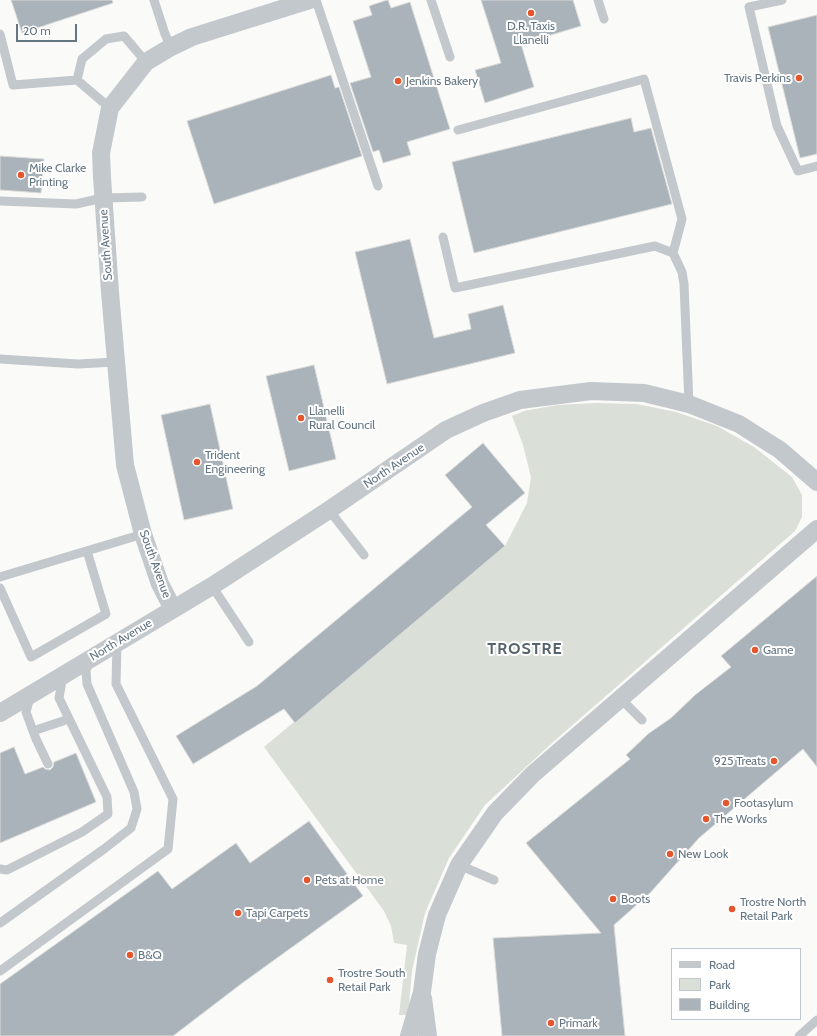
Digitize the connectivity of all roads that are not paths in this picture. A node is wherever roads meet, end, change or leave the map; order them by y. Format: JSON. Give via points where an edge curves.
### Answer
{"nodes":[{"id":1,"x":154,"y":0,"type":"edge"},
{"id":2,"x":310,"y":0,"type":"edge"},
{"id":3,"x":316,"y":0,"type":"edge"},
{"id":4,"x":432,"y":0,"type":"edge"},
{"id":5,"x":598,"y":0,"type":"edge"},
{"id":6,"x":782,"y":0,"type":"edge"},
{"id":7,"x":604,"y":19,"type":"dead end"},
{"id":8,"x":0,"y":34,"type":"edge"},
{"id":9,"x":172,"y":47,"type":"junction"},
{"id":10,"x":450,"y":57,"type":"dead end"},
{"id":11,"x":146,"y":62,"type":"junction"},
{"id":12,"x":77,"y":80,"type":"junction"},
{"id":13,"x":110,"y":108,"type":"junction"},
{"id":14,"x":458,"y":130,"type":"dead end"},
{"id":15,"x":817,"y":166,"type":"edge"},
{"id":16,"x":378,"y":186,"type":"dead end"},
{"id":17,"x":142,"y":197,"type":"dead end"},
{"id":18,"x":103,"y":198,"type":"junction"},
{"id":19,"x":0,"y":201,"type":"edge"},
{"id":20,"x":443,"y":237,"type":"dead end"},
{"id":21,"x":673,"y":253,"type":"junction"},
{"id":22,"x":0,"y":358,"type":"edge"},
{"id":23,"x":116,"y":362,"type":"junction"},
{"id":24,"x":689,"y":404,"type":"junction"},
{"id":25,"x":817,"y":482,"type":"edge"},
{"id":26,"x":329,"y":510,"type":"junction"},
{"id":27,"x":817,"y":529,"type":"edge"},
{"id":28,"x":143,"y":534,"type":"junction"},
{"id":29,"x":87,"y":551,"type":"junction"},
{"id":30,"x":364,"y":555,"type":"dead end"},
{"id":31,"x":0,"y":577,"type":"edge"},
{"id":32,"x":212,"y":586,"type":"junction"},
{"id":33,"x":0,"y":588,"type":"edge"},
{"id":34,"x":173,"y":609,"type":"junction"},
{"id":35,"x":249,"y":642,"type":"dead end"},
{"id":36,"x":117,"y":643,"type":"junction"},
{"id":37,"x":90,"y":659,"type":"junction"},
{"id":38,"x":64,"y":675,"type":"junction"},
{"id":39,"x":30,"y":695,"type":"junction"},
{"id":40,"x":621,"y":699,"type":"junction"},
{"id":41,"x":0,"y":713,"type":"edge"},
{"id":42,"x":69,"y":719,"type":"junction"},
{"id":43,"x":642,"y":720,"type":"dead end"},
{"id":44,"x":33,"y":731,"type":"junction"},
{"id":45,"x":48,"y":764,"type":"dead end"},
{"id":46,"x":459,"y":865,"type":"junction"},
{"id":47,"x":0,"y":869,"type":"edge"},
{"id":48,"x":494,"y":880,"type":"dead end"},
{"id":49,"x":0,"y":923,"type":"edge"},
{"id":50,"x":0,"y":971,"type":"edge"},
{"id":51,"x":422,"y":992,"type":"junction"},
{"id":52,"x":817,"y":1020,"type":"edge"},
{"id":53,"x":409,"y":1036,"type":"edge"},
{"id":54,"x":428,"y":1036,"type":"edge"},
{"id":55,"x":799,"y":1036,"type":"edge"}],
"edges":[{"from":1,"to":9,"type":"lane"},
{"from":2,"to":9,"type":"street","name":"South Avenue","via":[[192,38]]},
{"from":3,"to":16,"type":"lane"},
{"from":4,"to":10,"type":"lane"},
{"from":5,"to":7,"type":"lane"},
{"from":6,"to":15,"type":"lane","via":[[749,7],[777,126],[798,171]]},
{"from":8,"to":12,"type":"lane","via":[[13,85]]},
{"from":9,"to":11,"type":"street","name":"South Avenue"},
{"from":11,"to":12,"type":"lane","via":[[124,36],[106,40],[82,59]]},
{"from":11,"to":13,"type":"street","name":"South Avenue"},
{"from":12,"to":13,"type":"lane"},
{"from":13,"to":18,"type":"street","name":"South Avenue","via":[[101,153]]},
{"from":14,"to":21,"type":"lane","via":[[644,80],[682,219]]},
{"from":17,"to":18,"type":"lane"},
{"from":18,"to":19,"type":"lane","via":[[76,204]]},
{"from":18,"to":23,"type":"street","name":"South Avenue"},
{"from":20,"to":21,"type":"lane","via":[[455,288],[655,246]]},
{"from":21,"to":24,"type":"lane","via":[[682,272],[684,284]]},
{"from":22,"to":23,"type":"lane","via":[[78,364]]},
{"from":23,"to":28,"type":"street","name":"South Avenue","via":[[125,466]]},
{"from":24,"to":25,"type":"street","name":"North Avenue","via":[[739,424],[780,450]]},
{"from":24,"to":26,"type":"street","name":"North Avenue","via":[[644,393],[591,391],[520,400],[446,430]]},
{"from":26,"to":30,"type":"lane"},
{"from":26,"to":32,"type":"street","name":"North Avenue"},
{"from":27,"to":40,"type":"street"},
{"from":28,"to":29,"type":"lane"},
{"from":28,"to":34,"type":"street","name":"South Avenue","via":[[160,584]]},
{"from":29,"to":31,"type":"lane"},
{"from":29,"to":33,"type":"lane","via":[[106,614],[30,657]]},
{"from":32,"to":34,"type":"street","name":"North Avenue"},
{"from":32,"to":35,"type":"lane"},
{"from":34,"to":36,"type":"street","name":"North Avenue"},
{"from":36,"to":37,"type":"street","name":"North Avenue"},
{"from":36,"to":50,"type":"lane","via":[[116,684],[173,799],[168,849]]},
{"from":37,"to":38,"type":"street","name":"North Avenue"},
{"from":37,"to":49,"type":"lane","via":[[86,670],[87,684],[134,792],[138,809],[131,828]]},
{"from":38,"to":39,"type":"street","name":"North Avenue"},
{"from":38,"to":42,"type":"lane","via":[[59,698]]},
{"from":39,"to":41,"type":"street","name":"North Avenue"},
{"from":39,"to":44,"type":"lane","via":[[26,712]]},
{"from":40,"to":43,"type":"lane"},
{"from":40,"to":46,"type":"street","via":[[533,774],[495,813]]},
{"from":42,"to":44,"type":"lane"},
{"from":42,"to":47,"type":"lane","via":[[108,797],[108,814],[82,832],[7,870]]},
{"from":44,"to":45,"type":"lane"},
{"from":46,"to":48,"type":"lane"},
{"from":46,"to":51,"type":"street","via":[[437,916],[427,954]]},
{"from":51,"to":53,"type":"street"},
{"from":51,"to":54,"type":"street"},
{"from":52,"to":55,"type":"lane"}]}
